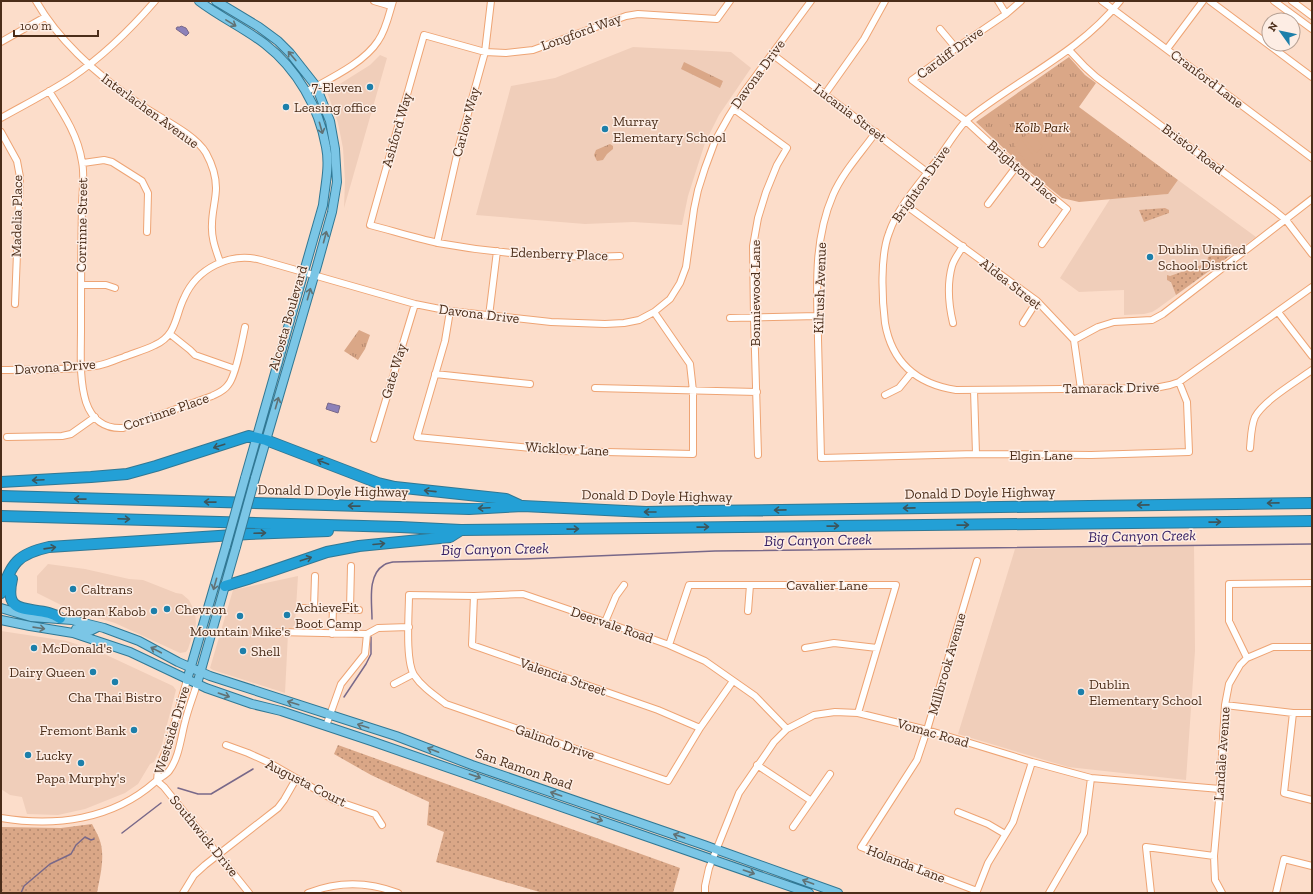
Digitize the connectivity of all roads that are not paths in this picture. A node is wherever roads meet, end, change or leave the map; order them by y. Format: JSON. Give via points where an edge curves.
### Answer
{"nodes":[{"id":1,"x":36,"y":1,"type":"edge"},
{"id":2,"x":155,"y":1,"type":"edge"},
{"id":3,"x":199,"y":1,"type":"edge"},
{"id":4,"x":216,"y":1,"type":"edge"},
{"id":5,"x":374,"y":1,"type":"edge"},
{"id":6,"x":492,"y":1,"type":"edge"},
{"id":7,"x":730,"y":1,"type":"edge"},
{"id":8,"x":811,"y":1,"type":"edge"},
{"id":9,"x":885,"y":1,"type":"edge"},
{"id":10,"x":998,"y":1,"type":"edge"},
{"id":11,"x":1021,"y":1,"type":"edge"},
{"id":12,"x":1102,"y":1,"type":"edge"},
{"id":13,"x":1120,"y":1,"type":"edge"},
{"id":14,"x":1203,"y":1,"type":"edge"},
{"id":15,"x":1210,"y":1,"type":"edge"},
{"id":16,"x":1274,"y":1,"type":"edge"},
{"id":17,"x":1292,"y":1,"type":"edge"},
{"id":18,"x":392,"y":3,"type":"edge"},
{"id":19,"x":1113,"y":10,"type":"junction"},
{"id":20,"x":1006,"y":14,"type":"junction"},
{"id":21,"x":1312,"y":16,"type":"edge"},
{"id":22,"x":45,"y":17,"type":"junction"},
{"id":23,"x":940,"y":29,"type":"dead end"},
{"id":24,"x":1312,"y":29,"type":"edge"},
{"id":25,"x":424,"y":35,"type":"joint"},
{"id":26,"x":1,"y":42,"type":"edge"},
{"id":27,"x":956,"y":48,"type":"junction"},
{"id":28,"x":1069,"y":50,"type":"junction"},
{"id":29,"x":1167,"y":50,"type":"junction"},
{"id":30,"x":485,"y":52,"type":"junction"},
{"id":31,"x":772,"y":54,"type":"junction"},
{"id":32,"x":88,"y":65,"type":"junction"},
{"id":33,"x":1312,"y":78,"type":"edge"},
{"id":34,"x":316,"y":86,"type":"junction"},
{"id":35,"x":49,"y":91,"type":"junction"},
{"id":36,"x":306,"y":92,"type":"junction"},
{"id":37,"x":825,"y":94,"type":"junction"},
{"id":38,"x":734,"y":108,"type":"junction"},
{"id":39,"x":1,"y":118,"type":"edge"},
{"id":40,"x":966,"y":121,"type":"junction"},
{"id":41,"x":1,"y":132,"type":"edge"},
{"id":42,"x":876,"y":132,"type":"junction"},
{"id":43,"x":1312,"y":158,"type":"edge"},
{"id":44,"x":83,"y":163,"type":"junction"},
{"id":45,"x":1016,"y":167,"type":"junction"},
{"id":46,"x":928,"y":173,"type":"junction"},
{"id":47,"x":1312,"y":199,"type":"edge"},
{"id":48,"x":904,"y":204,"type":"junction"},
{"id":49,"x":988,"y":204,"type":"dead end"},
{"id":50,"x":1286,"y":220,"type":"junction"},
{"id":51,"x":370,"y":225,"type":"joint"},
{"id":52,"x":147,"y":232,"type":"dead end"},
{"id":53,"x":437,"y":243,"type":"junction"},
{"id":54,"x":1042,"y":244,"type":"dead end"},
{"id":55,"x":963,"y":246,"type":"junction"},
{"id":56,"x":497,"y":251,"type":"junction"},
{"id":57,"x":1312,"y":254,"type":"edge"},
{"id":58,"x":620,"y":256,"type":"dead end"},
{"id":59,"x":220,"y":262,"type":"junction"},
{"id":60,"x":303,"y":272,"type":"junction"},
{"id":61,"x":314,"y":274,"type":"junction"},
{"id":62,"x":81,"y":285,"type":"junction"},
{"id":63,"x":1312,"y":287,"type":"edge"},
{"id":64,"x":115,"y":288,"type":"dead end"},
{"id":65,"x":1037,"y":301,"type":"junction"},
{"id":66,"x":15,"y":304,"type":"dead end"},
{"id":67,"x":415,"y":304,"type":"junction"},
{"id":68,"x":450,"y":311,"type":"junction"},
{"id":69,"x":654,"y":312,"type":"junction"},
{"id":70,"x":1278,"y":312,"type":"junction"},
{"id":71,"x":489,"y":316,"type":"junction"},
{"id":72,"x":818,"y":316,"type":"junction"},
{"id":73,"x":730,"y":318,"type":"dead end"},
{"id":74,"x":754,"y":318,"type":"junction"},
{"id":75,"x":953,"y":323,"type":"dead end"},
{"id":76,"x":1023,"y":323,"type":"dead end"},
{"id":77,"x":245,"y":327,"type":"dead end"},
{"id":78,"x":170,"y":334,"type":"junction"},
{"id":79,"x":1074,"y":340,"type":"junction"},
{"id":80,"x":1312,"y":356,"type":"edge"},
{"id":81,"x":81,"y":368,"type":"junction"},
{"id":82,"x":235,"y":369,"type":"junction"},
{"id":83,"x":1,"y":370,"type":"edge"},
{"id":84,"x":1312,"y":370,"type":"edge"},
{"id":85,"x":912,"y":372,"type":"junction"},
{"id":86,"x":435,"y":374,"type":"junction"},
{"id":87,"x":1179,"y":382,"type":"junction"},
{"id":88,"x":530,"y":384,"type":"dead end"},
{"id":89,"x":595,"y":388,"type":"dead end"},
{"id":90,"x":1081,"y":389,"type":"junction"},
{"id":91,"x":974,"y":390,"type":"junction"},
{"id":92,"x":693,"y":391,"type":"junction"},
{"id":93,"x":757,"y":392,"type":"junction"},
{"id":94,"x":885,"y":395,"type":"dead end"},
{"id":95,"x":95,"y":417,"type":"junction"},
{"id":96,"x":7,"y":437,"type":"dead end"},
{"id":97,"x":256,"y":438,"type":"junction"},
{"id":98,"x":374,"y":439,"type":"dead end"},
{"id":99,"x":266,"y":440,"type":"junction"},
{"id":100,"x":1250,"y":448,"type":"dead end"},
{"id":101,"x":976,"y":454,"type":"junction"},
{"id":102,"x":758,"y":455,"type":"dead end"},
{"id":103,"x":821,"y":458,"type":"joint"},
{"id":104,"x":1,"y":482,"type":"edge"},
{"id":105,"x":1,"y":496,"type":"edge"},
{"id":106,"x":1312,"y":503,"type":"edge"},
{"id":107,"x":523,"y":506,"type":"junction"},
{"id":108,"x":1,"y":516,"type":"edge"},
{"id":109,"x":1312,"y":521,"type":"edge"},
{"id":110,"x":400,"y":527,"type":"junction"},
{"id":111,"x":461,"y":530,"type":"junction"},
{"id":112,"x":977,"y":561,"type":"dead end"},
{"id":113,"x":15,"y":563,"type":"junction"},
{"id":114,"x":351,"y":566,"type":"dead end"},
{"id":115,"x":315,"y":576,"type":"dead end"},
{"id":116,"x":1312,"y":583,"type":"edge"},
{"id":117,"x":624,"y":585,"type":"dead end"},
{"id":118,"x":750,"y":585,"type":"junction"},
{"id":119,"x":225,"y":586,"type":"junction"},
{"id":120,"x":1,"y":592,"type":"edge"},
{"id":121,"x":474,"y":596,"type":"junction"},
{"id":122,"x":1,"y":608,"type":"edge"},
{"id":123,"x":301,"y":608,"type":"dead end"},
{"id":124,"x":314,"y":608,"type":"junction"},
{"id":125,"x":333,"y":609,"type":"junction"},
{"id":126,"x":350,"y":609,"type":"junction"},
{"id":127,"x":360,"y":610,"type":"dead end"},
{"id":128,"x":748,"y":611,"type":"dead end"},
{"id":129,"x":60,"y":618,"type":"junction"},
{"id":130,"x":1,"y":620,"type":"edge"},
{"id":131,"x":605,"y":622,"type":"junction"},
{"id":132,"x":98,"y":627,"type":"junction"},
{"id":133,"x":409,"y":627,"type":"junction"},
{"id":134,"x":58,"y":630,"type":"junction"},
{"id":135,"x":278,"y":632,"type":"dead end"},
{"id":136,"x":332,"y":634,"type":"junction"},
{"id":137,"x":367,"y":634,"type":"junction"},
{"id":138,"x":669,"y":645,"type":"junction"},
{"id":139,"x":1312,"y":647,"type":"edge"},
{"id":140,"x":805,"y":648,"type":"dead end"},
{"id":141,"x":877,"y":648,"type":"junction"},
{"id":142,"x":1247,"y":658,"type":"junction"},
{"id":143,"x":191,"y":668,"type":"junction"},
{"id":144,"x":200,"y":672,"type":"junction"},
{"id":145,"x":413,"y":674,"type":"junction"},
{"id":146,"x":187,"y":680,"type":"junction"},
{"id":147,"x":733,"y":681,"type":"junction"},
{"id":148,"x":197,"y":684,"type":"junction"},
{"id":149,"x":394,"y":684,"type":"dead end"},
{"id":150,"x":1225,"y":705,"type":"junction"},
{"id":151,"x":858,"y":713,"type":"junction"},
{"id":152,"x":1293,"y":713,"type":"junction"},
{"id":153,"x":1312,"y":713,"type":"edge"},
{"id":154,"x":330,"y":715,"type":"junction"},
{"id":155,"x":326,"y":726,"type":"junction"},
{"id":156,"x":700,"y":728,"type":"junction"},
{"id":157,"x":787,"y":730,"type":"junction"},
{"id":158,"x":927,"y":730,"type":"junction"},
{"id":159,"x":226,"y":745,"type":"dead end"},
{"id":160,"x":1032,"y":762,"type":"junction"},
{"id":161,"x":758,"y":765,"type":"junction"},
{"id":162,"x":830,"y":774,"type":"dead end"},
{"id":163,"x":1091,"y":778,"type":"junction"},
{"id":164,"x":296,"y":779,"type":"junction"},
{"id":165,"x":157,"y":781,"type":"junction"},
{"id":166,"x":1220,"y":789,"type":"junction"},
{"id":167,"x":810,"y":800,"type":"junction"},
{"id":168,"x":1312,"y":800,"type":"edge"},
{"id":169,"x":958,"y":812,"type":"dead end"},
{"id":170,"x":1,"y":818,"type":"edge"},
{"id":171,"x":382,"y":825,"type":"dead end"},
{"id":172,"x":793,"y":827,"type":"dead end"},
{"id":173,"x":1005,"y":834,"type":"junction"},
{"id":174,"x":861,"y":847,"type":"joint"},
{"id":175,"x":716,"y":849,"type":"junction"},
{"id":176,"x":219,"y":854,"type":"junction"},
{"id":177,"x":1214,"y":856,"type":"junction"},
{"id":178,"x":712,"y":860,"type":"junction"},
{"id":179,"x":1312,"y":866,"type":"edge"},
{"id":180,"x":1149,"y":892,"type":"edge"},
{"id":181,"x":183,"y":893,"type":"edge"},
{"id":182,"x":249,"y":893,"type":"edge"},
{"id":183,"x":308,"y":893,"type":"edge"},
{"id":184,"x":398,"y":893,"type":"edge"},
{"id":185,"x":705,"y":893,"type":"edge"},
{"id":186,"x":809,"y":893,"type":"edge"},
{"id":187,"x":838,"y":893,"type":"edge"},
{"id":188,"x":1049,"y":893,"type":"edge"},
{"id":189,"x":1222,"y":893,"type":"edge"},
{"id":190,"x":1276,"y":893,"type":"edge"}],
"edges":[{"from":1,"to":22,"type":"street","name":"Interlachen Avenue"},
{"from":2,"to":32,"type":"street","via":[[130,29]]},
{"from":3,"to":36,"type":"main road","name":"Alcosta Boulevard","one_way":true,"via":[[267,45],[286,63]]},
{"from":34,"to":4,"type":"main road","name":"Alcosta Boulevard","one_way":true,"via":[[278,41],[259,26]]},
{"from":5,"to":18,"type":"street"},
{"from":6,"to":30,"type":"street","name":"Carlow Way"},
{"from":7,"to":30,"type":"street","name":"Longford Way","via":[[717,19],[638,14],[533,50]]},
{"from":8,"to":31,"type":"street","name":"Davona Drive"},
{"from":9,"to":37,"type":"street","via":[[864,39]]},
{"from":10,"to":20,"type":"street"},
{"from":11,"to":20,"type":"street","name":"Cardiff Drive"},
{"from":12,"to":19,"type":"street","name":"Cranford Lane"},
{"from":13,"to":19,"type":"street","name":"Brighton Drive"},
{"from":14,"to":29,"type":"street"},
{"from":15,"to":33,"type":"street"},
{"from":16,"to":24,"type":"street"},
{"from":17,"to":21,"type":"street"},
{"from":18,"to":34,"type":"street","via":[[379,40],[367,56]]},
{"from":19,"to":28,"type":"street","name":"Brighton Drive"},
{"from":19,"to":29,"type":"street","name":"Cranford Lane"},
{"from":20,"to":27,"type":"street","name":"Cardiff Drive"},
{"from":22,"to":26,"type":"street"},
{"from":22,"to":32,"type":"street","name":"Interlachen Avenue"},
{"from":23,"to":27,"type":"street"},
{"from":25,"to":30,"type":"street","name":"Longford Way"},
{"from":25,"to":51,"type":"street","name":"Ashford Way"},
{"from":27,"to":40,"type":"street","name":"Cardiff Drive","via":[[912,80]]},
{"from":28,"to":40,"type":"street","name":"Brighton Drive"},
{"from":28,"to":50,"type":"street","name":"Bristol Road","via":[[1096,78]]},
{"from":29,"to":43,"type":"street","name":"Cranford Lane"},
{"from":30,"to":53,"type":"street","name":"Carlow Way","via":[[459,146]]},
{"from":31,"to":37,"type":"street","name":"Lucania Street"},
{"from":31,"to":38,"type":"street","name":"Davona Drive"},
{"from":32,"to":35,"type":"street"},
{"from":32,"to":59,"type":"street","name":"Interlachen Avenue","via":[[141,105],[197,141],[206,153],[214,172],[216,188],[212,225],[213,240]]},
{"from":34,"to":36,"type":"street"},
{"from":61,"to":34,"type":"main road","name":"Alcosta Boulevard","one_way":true,"via":[[332,212],[337,182],[330,121]]},
{"from":35,"to":39,"type":"street"},
{"from":35,"to":44,"type":"street","name":"Corrinne Street","via":[[78,142]]},
{"from":36,"to":60,"type":"main road","name":"Alcosta Boulevard","one_way":true,"via":[[320,124],[326,148],[327,167],[323,205]]},
{"from":37,"to":42,"type":"street","name":"Lucania Street"},
{"from":38,"to":69,"type":"street","name":"Davona Drive","via":[[716,141],[700,182],[686,267],[680,284],[670,299]]},
{"from":38,"to":74,"type":"street","name":"Bonniewood Lane","via":[[787,148],[777,165],[758,218],[753,246]]},
{"from":40,"to":45,"type":"street","name":"Brighton Place"},
{"from":40,"to":46,"type":"street","name":"Brighton Drive"},
{"from":41,"to":66,"type":"street","name":"Madelia Place","via":[[17,161],[20,177]]},
{"from":42,"to":46,"type":"street","name":"Lucania Street"},
{"from":42,"to":72,"type":"street","name":"Kilrush Avenue","via":[[845,174],[833,195],[824,220],[818,249]]},
{"from":44,"to":52,"type":"street","via":[[104,160],[112,162],[142,181],[148,193]]},
{"from":44,"to":62,"type":"street","name":"Corrinne Street"},
{"from":45,"to":49,"type":"street"},
{"from":45,"to":54,"type":"street","name":"Brighton Place","via":[[1067,209]]},
{"from":46,"to":48,"type":"street","name":"Brighton Drive"},
{"from":47,"to":50,"type":"street"},
{"from":48,"to":55,"type":"street","name":"Aldea Street"},
{"from":48,"to":85,"type":"street","name":"Brighton Drive","via":[[888,233],[885,249],[884,316],[893,350]]},
{"from":50,"to":57,"type":"street","name":"Bristol Road"},
{"from":50,"to":79,"type":"street","via":[[1163,314],[1152,320],[1114,322],[1098,327]]},
{"from":51,"to":53,"type":"street","name":"Edenberry Place"},
{"from":53,"to":56,"type":"street","name":"Edenberry Place"},
{"from":55,"to":65,"type":"street","name":"Aldea Street"},
{"from":55,"to":75,"type":"street","via":[[950,277],[950,309]]},
{"from":56,"to":58,"type":"street","name":"Edenberry Place","via":[[576,257]]},
{"from":56,"to":71,"type":"street"},
{"from":59,"to":60,"type":"street","name":"Davona Drive","via":[[247,257]]},
{"from":59,"to":78,"type":"street","name":"Davona Drive","via":[[199,276],[187,291]]},
{"from":60,"to":61,"type":"street","name":"Davona Drive"},
{"from":60,"to":97,"type":"main road","name":"Alcosta Boulevard"},
{"from":61,"to":67,"type":"street","name":"Davona Drive"},
{"from":99,"to":61,"type":"main road","name":"Alcosta Boulevard","one_way":true},
{"from":62,"to":64,"type":"street","via":[[106,285]]},
{"from":62,"to":81,"type":"street","name":"Corrinne Street"},
{"from":63,"to":70,"type":"street","name":"Tamarack Drive"},
{"from":65,"to":76,"type":"street"},
{"from":65,"to":79,"type":"street","name":"Aldea Street"},
{"from":67,"to":68,"type":"street","name":"Davona Drive"},
{"from":67,"to":98,"type":"street","name":"Gate Way"},
{"from":68,"to":71,"type":"street","name":"Davona Drive"},
{"from":68,"to":86,"type":"street","name":"Wicklow Lane","via":[[445,341]]},
{"from":69,"to":71,"type":"street","name":"Davona Drive","via":[[639,320],[605,324]]},
{"from":69,"to":92,"type":"street","name":"Wicklow Lane","via":[[690,364]]},
{"from":70,"to":80,"type":"street"},
{"from":70,"to":87,"type":"street","name":"Tamarack Drive"},
{"from":72,"to":74,"type":"street"},
{"from":72,"to":103,"type":"street","name":"Kilrush Avenue"},
{"from":73,"to":74,"type":"street"},
{"from":74,"to":93,"type":"street","name":"Bonniewood Lane"},
{"from":77,"to":82,"type":"street","name":"Corrinne Place"},
{"from":78,"to":81,"type":"street","name":"Davona Drive","via":[[156,345],[97,366]]},
{"from":78,"to":82,"type":"street","via":[[195,355]]},
{"from":79,"to":90,"type":"street"},
{"from":81,"to":83,"type":"street","name":"Davona Drive"},
{"from":81,"to":95,"type":"street","name":"Corrinne Place","via":[[86,403]]},
{"from":82,"to":95,"type":"street","name":"Corrinne Place","via":[[230,384],[223,391],[122,428],[106,426]]},
{"from":84,"to":100,"type":"street","via":[[1262,407],[1255,418]]},
{"from":85,"to":91,"type":"street","name":"Brighton Drive","via":[[941,388]]},
{"from":85,"to":94,"type":"street","via":[[899,388]]},
{"from":86,"to":88,"type":"street"},
{"from":86,"to":92,"type":"street","name":"Wicklow Lane","via":[[417,436],[562,451],[694,454]]},
{"from":87,"to":90,"type":"street","name":"Tamarack Drive","via":[[1155,388]]},
{"from":87,"to":101,"type":"street","name":"Elgin Lane","via":[[1187,402],[1190,452],[1091,455]]},
{"from":89,"to":92,"type":"street"},
{"from":90,"to":91,"type":"street","name":"Tamarack Drive"},
{"from":91,"to":101,"type":"street"},
{"from":92,"to":93,"type":"street"},
{"from":93,"to":102,"type":"street","name":"Bonniewood Lane"},
{"from":95,"to":96,"type":"street","via":[[71,434]]},
{"from":97,"to":99,"type":"highway"},
{"from":97,"to":104,"type":"highway","one_way":true,"via":[[249,436],[126,474]]},
{"from":97,"to":143,"type":"main road","name":"Alcosta Boulevard","one_way":true,"bridge":true},
{"from":107,"to":99,"type":"highway","one_way":true,"via":[[506,499],[399,488],[378,483]]},
{"from":99,"to":119,"type":"main road","name":"Alcosta Boulevard","bridge":true},
{"from":101,"to":103,"type":"street","name":"Elgin Lane"},
{"from":107,"to":105,"type":"highway","name":"Donald D Doyle Highway","one_way":true,"via":[[469,509]]},
{"from":106,"to":107,"type":"highway","name":"Donald D Doyle Highway","one_way":true,"via":[[653,512]]},
{"from":108,"to":110,"type":"highway","one_way":true},
{"from":111,"to":109,"type":"highway","one_way":true},
{"from":110,"to":111,"type":"highway"},
{"from":113,"to":110,"type":"highway","one_way":true,"via":[[25,555],[49,547],[309,531],[378,531]]},
{"from":119,"to":111,"type":"highway","one_way":true,"via":[[327,552],[359,546],[450,537]]},
{"from":112,"to":158,"type":"street","name":"Millbrook Avenue"},
{"from":113,"to":120,"type":"highway"},
{"from":113,"to":129,"type":"highway","via":[[9,590],[12,601],[19,608],[50,613]]},
{"from":114,"to":126,"type":"street"},
{"from":115,"to":124,"type":"street"},
{"from":116,"to":142,"type":"street","via":[[1229,584],[1229,621]]},
{"from":117,"to":131,"type":"street","via":[[616,596]]},
{"from":118,"to":128,"type":"street"},
{"from":118,"to":138,"type":"street","name":"Cavalier Lane","via":[[689,585]]},
{"from":118,"to":141,"type":"street","name":"Cavalier Lane","via":[[896,585]]},
{"from":119,"to":144,"type":"main road","name":"Alcosta Boulevard"},
{"from":121,"to":131,"type":"street","name":"Deervale Road","via":[[523,594]]},
{"from":121,"to":133,"type":"street","name":"Deervale Road","via":[[409,595]]},
{"from":121,"to":156,"type":"street","name":"Valencia Street","via":[[472,645],[658,710]]},
{"from":122,"to":129,"type":"main road","name":"San Ramon Road","via":[[31,617]]},
{"from":123,"to":124,"type":"street"},
{"from":124,"to":125,"type":"street"},
{"from":125,"to":126,"type":"street"},
{"from":125,"to":136,"type":"street"},
{"from":126,"to":127,"type":"street"},
{"from":129,"to":132,"type":"main road","name":"San Ramon Road"},
{"from":130,"to":134,"type":"main road","one_way":true},
{"from":131,"to":138,"type":"street","name":"Deervale Road"},
{"from":132,"to":134,"type":"main road","via":[[90,631],[66,627]]},
{"from":143,"to":132,"type":"main road","name":"San Ramon Road","one_way":true,"via":[[139,641]]},
{"from":133,"to":137,"type":"street","via":[[378,628]]},
{"from":133,"to":145,"type":"street","via":[[408,652]]},
{"from":134,"to":146,"type":"main road","name":"San Ramon Road","via":[[130,652]]},
{"from":135,"to":136,"type":"street"},
{"from":136,"to":137,"type":"street"},
{"from":137,"to":154,"type":"street","via":[[365,654],[341,684]]},
{"from":138,"to":147,"type":"street","name":"Deervale Road","via":[[705,661]]},
{"from":139,"to":142,"type":"street","via":[[1273,647]]},
{"from":140,"to":141,"type":"street","via":[[834,643]]},
{"from":141,"to":151,"type":"street","name":"Cavalier Lane"},
{"from":142,"to":150,"type":"street","name":"Landale Avenue","via":[[1229,684]]},
{"from":143,"to":144,"type":"main road","name":"San Ramon Road"},
{"from":143,"to":146,"type":"main road","name":"Alcosta Boulevard"},
{"from":144,"to":148,"type":"main road","name":"Alcosta Boulevard"},
{"from":154,"to":144,"type":"main road","name":"San Ramon Road","one_way":true},
{"from":145,"to":149,"type":"street"},
{"from":145,"to":156,"type":"street","name":"Galindo Drive","via":[[446,704],[668,781]]},
{"from":146,"to":148,"type":"main road","name":"San Ramon Road"},
{"from":146,"to":165,"type":"street","name":"Westside Drive","via":[[167,749],[158,769]]},
{"from":147,"to":156,"type":"street","name":"Galindo Drive"},
{"from":147,"to":157,"type":"street","name":"Deervale Road","via":[[755,696]]},
{"from":148,"to":155,"type":"main road","name":"San Ramon Road","one_way":true},
{"from":148,"to":165,"type":"street","name":"Westside Drive","via":[[175,759],[169,771]]},
{"from":150,"to":152,"type":"street"},
{"from":150,"to":166,"type":"street","name":"Landale Avenue"},
{"from":151,"to":157,"type":"street","name":"Vomac Road","via":[[814,715]]},
{"from":151,"to":158,"type":"street","name":"Vomac Road"},
{"from":152,"to":153,"type":"street"},
{"from":152,"to":168,"type":"street","via":[[1284,793]]},
{"from":154,"to":155,"type":"street"},
{"from":175,"to":154,"type":"main road","name":"San Ramon Road","one_way":true},
{"from":155,"to":178,"type":"main road","name":"San Ramon Road","one_way":true},
{"from":157,"to":161,"type":"street","name":"Vomac Road","via":[[774,742]]},
{"from":158,"to":160,"type":"street","name":"Vomac Road"},
{"from":158,"to":174,"type":"street","name":"Millbrook Avenue","via":[[917,760]]},
{"from":159,"to":164,"type":"street","name":"Augusta Court","via":[[248,753]]},
{"from":160,"to":163,"type":"street","name":"Vomac Road"},
{"from":160,"to":173,"type":"street","name":"Holanda Lane","via":[[1013,822]]},
{"from":161,"to":167,"type":"street"},
{"from":161,"to":175,"type":"street","name":"Vomac Road","via":[[739,792]]},
{"from":162,"to":167,"type":"street"},
{"from":163,"to":166,"type":"street","name":"Vomac Road"},
{"from":163,"to":188,"type":"street","via":[[1084,833]]},
{"from":164,"to":171,"type":"street","name":"Augusta Court","via":[[334,800],[375,814]]},
{"from":164,"to":176,"type":"street","via":[[278,808]]},
{"from":165,"to":170,"type":"street","name":"Westside Drive","via":[[143,793],[126,802],[79,819],[32,822]]},
{"from":165,"to":176,"type":"street","name":"Southwick Drive"},
{"from":166,"to":177,"type":"street","name":"Landale Avenue"},
{"from":167,"to":172,"type":"street"},
{"from":169,"to":173,"type":"street"},
{"from":173,"to":174,"type":"street","name":"Holanda Lane","via":[[988,864],[977,891]]},
{"from":175,"to":178,"type":"street","name":"Vomac Road"},
{"from":187,"to":175,"type":"main road","name":"San Ramon Road","one_way":true},
{"from":176,"to":181,"type":"street","via":[[194,876]]},
{"from":176,"to":182,"type":"street","name":"Southwick Drive"},
{"from":177,"to":180,"type":"street","via":[[1146,847]]},
{"from":177,"to":189,"type":"street","name":"Landale Avenue","via":[[1215,880]]},
{"from":178,"to":185,"type":"street","name":"Vomac Road","via":[[706,877]]},
{"from":178,"to":186,"type":"main road","name":"San Ramon Road","one_way":true},
{"from":179,"to":190,"type":"street","via":[[1284,859]]},
{"from":183,"to":184,"type":"street","via":[[331,885],[352,884]]}]}
